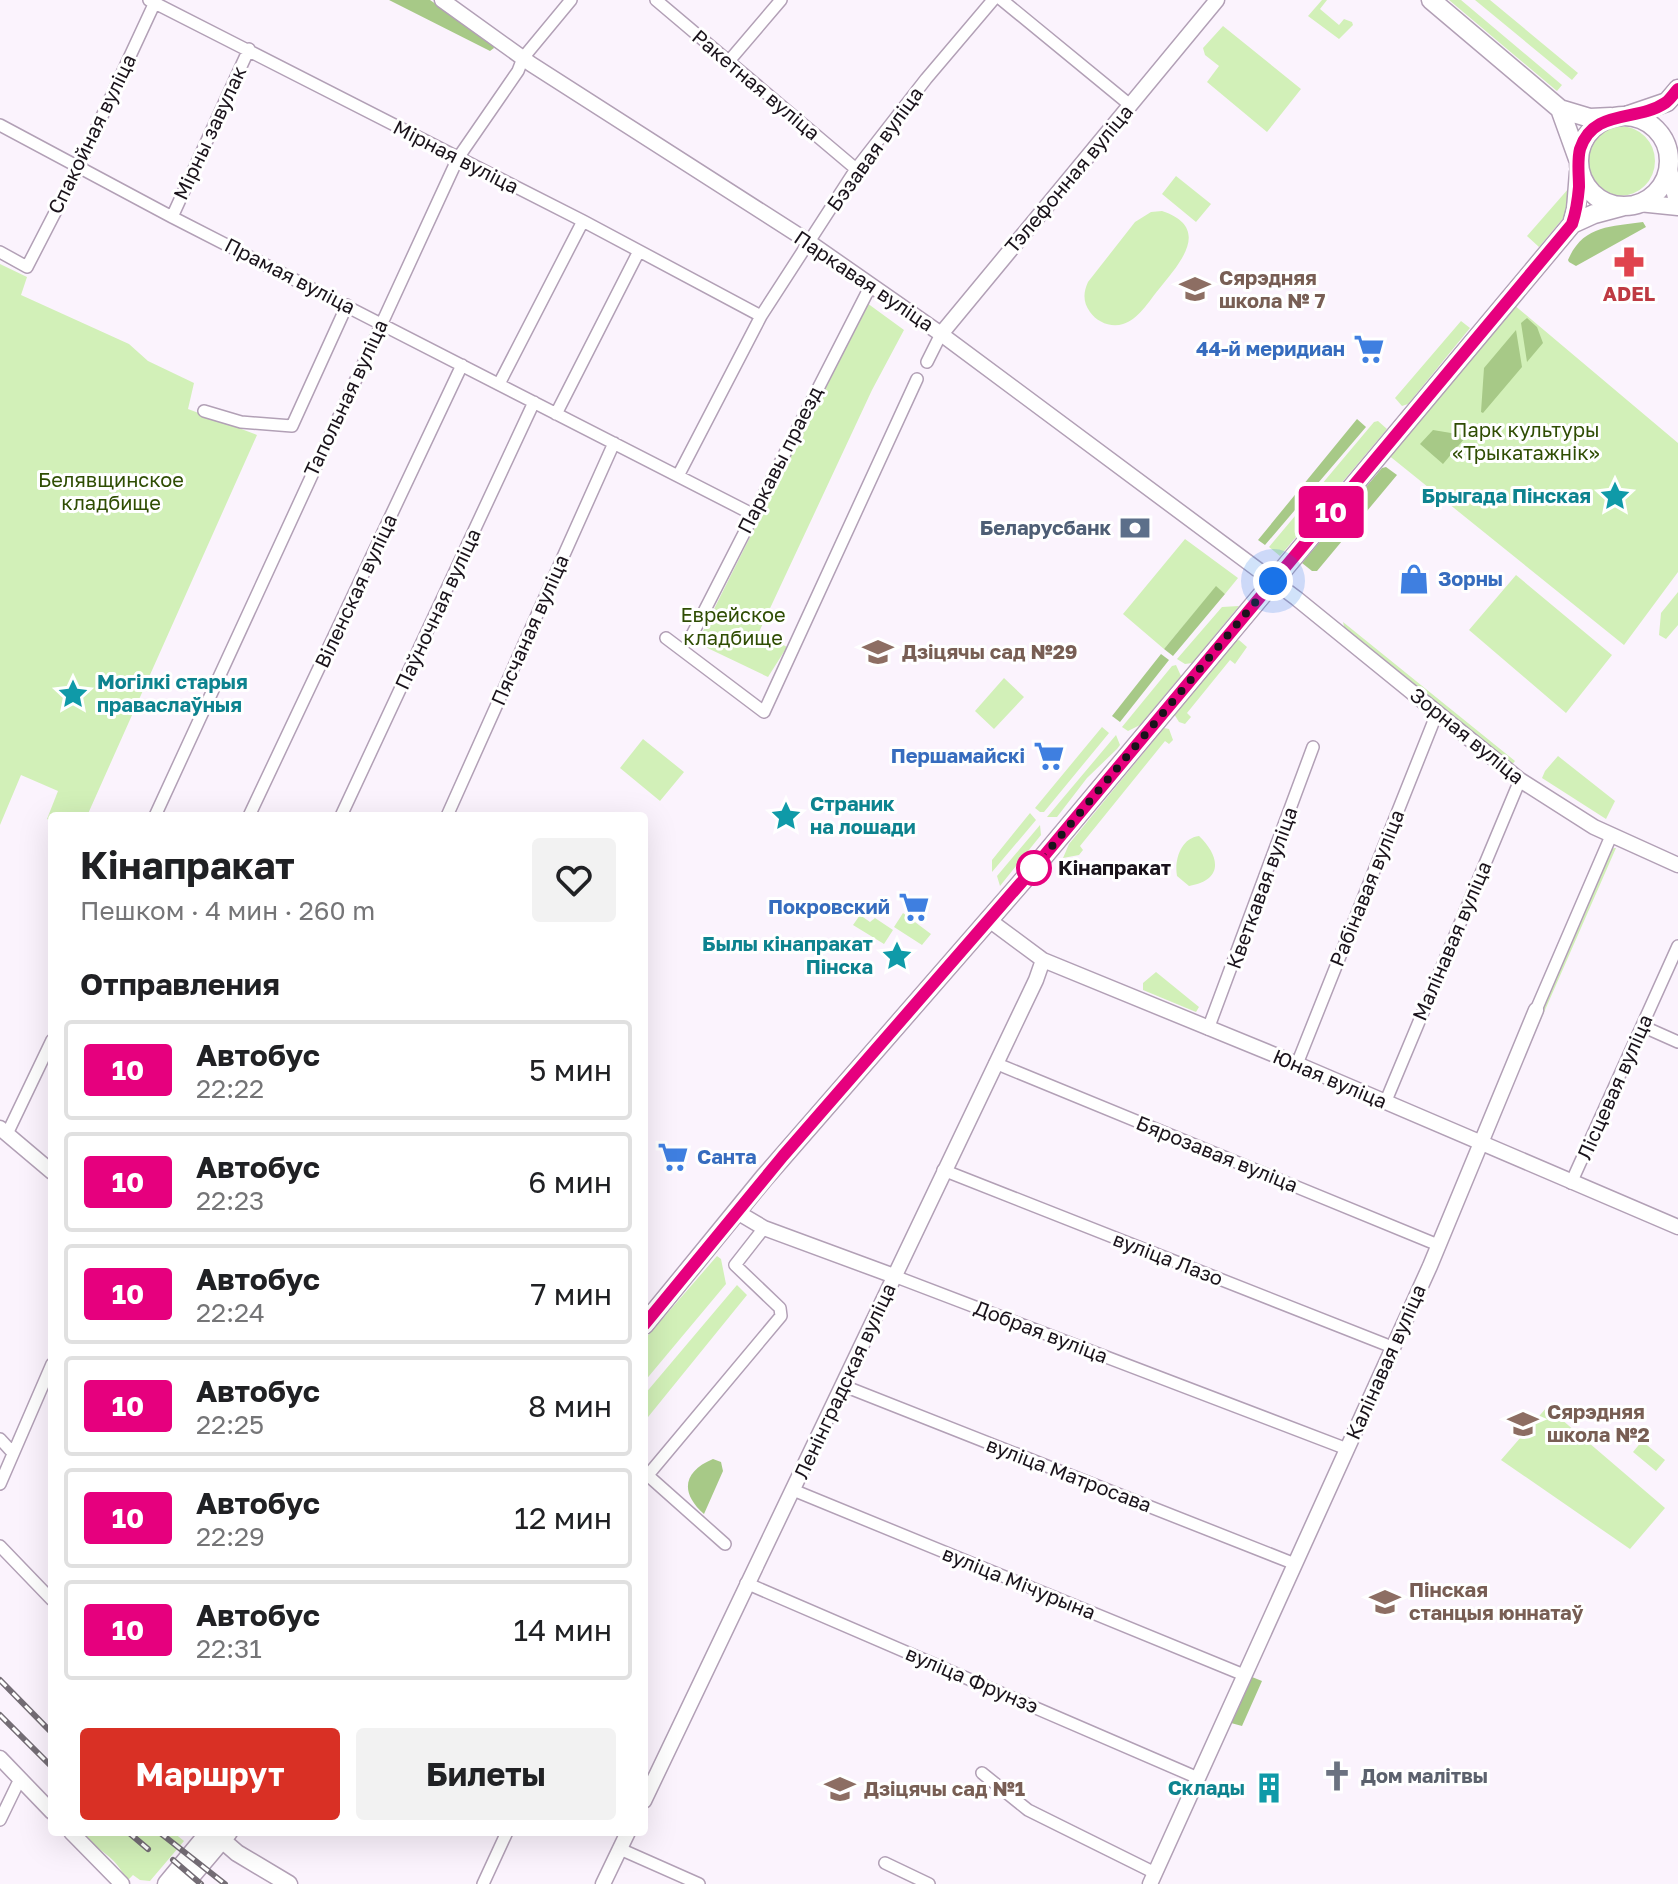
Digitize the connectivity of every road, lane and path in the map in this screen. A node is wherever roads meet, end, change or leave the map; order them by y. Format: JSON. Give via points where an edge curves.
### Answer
{"nodes":[{"id":1,"x":442,"y":0,"type":"edge"},
{"id":2,"x":571,"y":0,"type":"edge"},
{"id":3,"x":656,"y":0,"type":"edge"},
{"id":4,"x":781,"y":0,"type":"edge"},
{"id":5,"x":993,"y":0,"type":"edge"},
{"id":6,"x":1002,"y":0,"type":"edge"},
{"id":7,"x":1217,"y":0,"type":"edge"},
{"id":8,"x":1431,"y":0,"type":"edge"},
{"id":9,"x":154,"y":1,"type":"edge"},
{"id":10,"x":249,"y":49,"type":"junction"},
{"id":11,"x":523,"y":58,"type":"junction"},
{"id":12,"x":729,"y":61,"type":"junction"},
{"id":13,"x":1672,"y":96,"type":"edge"},
{"id":14,"x":1130,"y":105,"type":"junction"},
{"id":15,"x":1560,"y":109,"type":"junction"},
{"id":16,"x":1621,"y":117,"type":"junction"},
{"id":17,"x":0,"y":125,"type":"edge"},
{"id":18,"x":458,"y":158,"type":"junction"},
{"id":19,"x":1668,"y":158,"type":"junction"},
{"id":20,"x":1579,"y":163,"type":"junction"},
{"id":21,"x":79,"y":166,"type":"junction"},
{"id":22,"x":856,"y":169,"type":"junction"},
{"id":23,"x":1632,"y":205,"type":"junction"},
{"id":24,"x":1678,"y":206,"type":"edge"},
{"id":25,"x":172,"y":217,"type":"junction"},
{"id":26,"x":583,"y":221,"type":"junction"},
{"id":27,"x":1572,"y":224,"type":"junction"},
{"id":28,"x":809,"y":242,"type":"junction"},
{"id":29,"x":639,"y":251,"type":"junction"},
{"id":30,"x":0,"y":252,"type":"edge"},
{"id":31,"x":871,"y":285,"type":"junction"},
{"id":32,"x":347,"y":305,"type":"junction"},
{"id":33,"x":761,"y":316,"type":"junction"},
{"id":34,"x":381,"y":322,"type":"junction"},
{"id":35,"x":941,"y":334,"type":"junction"},
{"id":36,"x":927,"y":362,"type":"dead end"},
{"id":37,"x":462,"y":365,"type":"junction"},
{"id":38,"x":917,"y":379,"type":"dead end"},
{"id":39,"x":499,"y":384,"type":"junction"},
{"id":40,"x":534,"y":402,"type":"junction"},
{"id":41,"x":204,"y":411,"type":"dead end"},
{"id":42,"x":556,"y":414,"type":"junction"},
{"id":43,"x":614,"y":443,"type":"junction"},
{"id":44,"x":678,"y":476,"type":"junction"},
{"id":45,"x":752,"y":514,"type":"junction"},
{"id":46,"x":1273,"y":581,"type":"junction"},
{"id":47,"x":691,"y":637,"type":"dead end"},
{"id":48,"x":666,"y":638,"type":"dead end"},
{"id":49,"x":1437,"y":713,"type":"junction"},
{"id":50,"x":1313,"y":747,"type":"dead end"},
{"id":51,"x":1520,"y":780,"type":"junction"},
{"id":52,"x":157,"y":812,"type":"edge"},
{"id":53,"x":251,"y":812,"type":"edge"},
{"id":54,"x":343,"y":812,"type":"edge"},
{"id":55,"x":449,"y":812,"type":"edge"},
{"id":56,"x":1611,"y":836,"type":"junction"},
{"id":57,"x":1678,"y":865,"type":"edge"},
{"id":58,"x":989,"y":920,"type":"junction"},
{"id":59,"x":1678,"y":946,"type":"edge"},
{"id":60,"x":1043,"y":960,"type":"junction"},
{"id":61,"x":1536,"y":1010,"type":"joint"},
{"id":62,"x":1642,"y":1026,"type":"junction"},
{"id":63,"x":1208,"y":1029,"type":"junction"},
{"id":64,"x":1678,"y":1042,"type":"edge"},
{"id":65,"x":48,"y":1047,"type":"edge"},
{"id":66,"x":995,"y":1063,"type":"junction"},
{"id":67,"x":1297,"y":1064,"type":"junction"},
{"id":68,"x":1385,"y":1103,"type":"junction"},
{"id":69,"x":3,"y":1131,"type":"edge"},
{"id":70,"x":1479,"y":1143,"type":"junction"},
{"id":71,"x":48,"y":1169,"type":"edge"},
{"id":72,"x":943,"y":1170,"type":"junction"},
{"id":73,"x":1571,"y":1183,"type":"junction"},
{"id":74,"x":737,"y":1212,"type":"junction"},
{"id":75,"x":1678,"y":1227,"type":"edge"},
{"id":76,"x":764,"y":1228,"type":"junction"},
{"id":77,"x":1438,"y":1245,"type":"junction"},
{"id":78,"x":894,"y":1276,"type":"junction"},
{"id":79,"x":648,"y":1320,"type":"edge"},
{"id":80,"x":1392,"y":1347,"type":"junction"},
{"id":81,"x":48,"y":1373,"type":"edge"},
{"id":82,"x":844,"y":1386,"type":"junction"},
{"id":83,"x":0,"y":1439,"type":"edge"},
{"id":84,"x":1347,"y":1449,"type":"junction"},
{"id":85,"x":12,"y":1452,"type":"junction"},
{"id":86,"x":648,"y":1472,"type":"edge"},
{"id":87,"x":648,"y":1476,"type":"edge"},
{"id":88,"x":0,"y":1484,"type":"edge"},
{"id":89,"x":793,"y":1490,"type":"junction"},
{"id":90,"x":725,"y":1544,"type":"dead end"},
{"id":91,"x":0,"y":1546,"type":"edge"},
{"id":92,"x":1295,"y":1564,"type":"junction"},
{"id":93,"x":746,"y":1583,"type":"junction"},
{"id":94,"x":48,"y":1596,"type":"edge"},
{"id":95,"x":1244,"y":1675,"type":"junction"},
{"id":96,"x":0,"y":1758,"type":"edge"},
{"id":97,"x":982,"y":1773,"type":"dead end"},
{"id":98,"x":1198,"y":1778,"type":"junction"},
{"id":99,"x":22,"y":1781,"type":"junction"},
{"id":100,"x":648,"y":1781,"type":"edge"},
{"id":101,"x":48,"y":1808,"type":"edge"},
{"id":102,"x":0,"y":1820,"type":"edge"},
{"id":103,"x":75,"y":1836,"type":"edge"},
{"id":104,"x":219,"y":1836,"type":"edge"},
{"id":105,"x":219,"y":1836,"type":"edge"},
{"id":106,"x":221,"y":1836,"type":"edge"},
{"id":107,"x":505,"y":1836,"type":"edge"},
{"id":108,"x":626,"y":1836,"type":"edge"},
{"id":109,"x":620,"y":1849,"type":"junction"},
{"id":110,"x":885,"y":1863,"type":"dead end"},
{"id":111,"x":1153,"y":1879,"type":"edge"},
{"id":112,"x":122,"y":1884,"type":"edge"},
{"id":113,"x":167,"y":1884,"type":"edge"},
{"id":114,"x":184,"y":1884,"type":"edge"},
{"id":115,"x":289,"y":1884,"type":"edge"},
{"id":116,"x":483,"y":1884,"type":"edge"},
{"id":117,"x":603,"y":1884,"type":"edge"},
{"id":118,"x":699,"y":1884,"type":"edge"},
{"id":119,"x":929,"y":1884,"type":"edge"}],
"edges":[{"from":1,"to":11,"type":"street","name":"Паркавая вуліца"},
{"from":2,"to":11,"type":"street","name":"Тапольная вуліца"},
{"from":3,"to":12,"type":"street","name":"Ракетная вуліца"},
{"from":4,"to":12,"type":"street"},
{"from":5,"to":22,"type":"street","name":"Бэзавая вуліца"},
{"from":6,"to":14,"type":"street"},
{"from":7,"to":14,"type":"street","name":"Тэлефонная вуліца"},
{"from":8,"to":15,"type":"main road"},
{"from":9,"to":10,"type":"street","name":"Мірная вуліца"},
{"from":9,"to":21,"type":"street","name":"Спакойная вуліца"},
{"from":10,"to":18,"type":"street","name":"Мірная вуліца"},
{"from":10,"to":25,"type":"street","name":"Мірны завулак"},
{"from":11,"to":18,"type":"street","name":"Тапольная вуліца"},
{"from":11,"to":28,"type":"street","name":"Паркавая вуліца"},
{"from":12,"to":22,"type":"street","name":"Ракетная вуліца"},
{"from":13,"to":16,"type":"main road"},
{"from":13,"to":19,"type":"main road"},
{"from":14,"to":35,"type":"street","name":"Тэлефонная вуліца"},
{"from":15,"to":16,"type":"main road","via":[[1590,118]]},
{"from":15,"to":20,"type":"main road"},
{"from":16,"to":19,"type":"main road","via":[[1651,126]]},
{"from":16,"to":20,"type":"main road","via":[[1600,123],[1588,134]]},
{"from":17,"to":21,"type":"street","name":"Прамая вуліца"},
{"from":18,"to":26,"type":"street","name":"Мірная вуліца"},
{"from":18,"to":34,"type":"street","name":"Тапольная вуліца"},
{"from":19,"to":23,"type":"main road","via":[[1660,188]]},
{"from":19,"to":24,"type":"main road"},
{"from":20,"to":23,"type":"main road","via":[[1584,183],[1595,196],[1609,204]]},
{"from":20,"to":27,"type":"main road"},
{"from":21,"to":25,"type":"street","name":"Прамая вуліца"},
{"from":21,"to":30,"type":"street","name":"Спакойная вуліца","via":[[27,267]]},
{"from":22,"to":28,"type":"street","name":"Бэзавая вуліца"},
{"from":23,"to":24,"type":"main road"},
{"from":23,"to":27,"type":"main road"},
{"from":25,"to":32,"type":"street","name":"Прамая вуліца"},
{"from":26,"to":29,"type":"street","name":"Мірная вуліца"},
{"from":26,"to":39,"type":"street"},
{"from":27,"to":46,"type":"main road"},
{"from":28,"to":31,"type":"street","name":"Паркавая вуліца"},
{"from":28,"to":33,"type":"street","name":"Бэзавая вуліца"},
{"from":29,"to":33,"type":"street","name":"Мірная вуліца"},
{"from":29,"to":42,"type":"street"},
{"from":31,"to":35,"type":"street","name":"Паркавая вуліца"},
{"from":31,"to":45,"type":"street","name":"Паркавы праезд"},
{"from":32,"to":34,"type":"street","name":"Прамая вуліца"},
{"from":32,"to":41,"type":"street","via":[[292,426],[241,422]]},
{"from":33,"to":44,"type":"street","name":"Бэзавая вуліца"},
{"from":34,"to":37,"type":"street","name":"Прамая вуліца"},
{"from":34,"to":52,"type":"street","name":"Тапольная вуліца"},
{"from":35,"to":36,"type":"street","name":"Тэлефонная вуліца"},
{"from":35,"to":46,"type":"street","name":"Паркавая вуліца"},
{"from":37,"to":39,"type":"street","name":"Прамая вуліца"},
{"from":37,"to":53,"type":"street","name":"Віленская вуліца"},
{"from":38,"to":48,"type":"street","via":[[764,712]]},
{"from":39,"to":40,"type":"street","name":"Прамая вуліца"},
{"from":40,"to":42,"type":"street","name":"Прамая вуліца"},
{"from":40,"to":54,"type":"street","name":"Паўночная вуліца"},
{"from":42,"to":43,"type":"street","name":"Прамая вуліца"},
{"from":43,"to":44,"type":"street","name":"Прамая вуліца"},
{"from":43,"to":55,"type":"street","name":"Пясчаная вуліца"},
{"from":44,"to":45,"type":"street","name":"Прамая вуліца"},
{"from":45,"to":47,"type":"street","name":"Паркавы праезд"},
{"from":46,"to":49,"type":"street","name":"Зорная вуліца"},
{"from":46,"to":58,"type":"main road"},
{"from":49,"to":51,"type":"street","name":"Зорная вуліца"},
{"from":49,"to":67,"type":"street","name":"Рабінавая вуліца"},
{"from":50,"to":63,"type":"street","name":"Кветкавая вуліца"},
{"from":51,"to":56,"type":"street","name":"Зорная вуліца"},
{"from":51,"to":68,"type":"street","name":"Малінавая вуліца"},
{"from":56,"to":57,"type":"street","name":"Зорная вуліца"},
{"from":56,"to":61,"type":"street","name":"Калінавая вуліца"},
{"from":58,"to":60,"type":"street","name":"Юная вуліца"},
{"from":58,"to":74,"type":"main road"},
{"from":59,"to":62,"type":"street","name":"Лісцевая вуліца"},
{"from":60,"to":63,"type":"street","name":"Юная вуліца"},
{"from":60,"to":66,"type":"street","name":"Ленінградская вуліца"},
{"from":61,"to":70,"type":"street","name":"Калінавая вуліца"},
{"from":62,"to":64,"type":"street"},
{"from":62,"to":73,"type":"street","name":"Лісцевая вуліца"},
{"from":63,"to":67,"type":"street","name":"Юная вуліца"},
{"from":65,"to":69,"type":"street"},
{"from":66,"to":72,"type":"street","name":"Ленінградская вуліца"},
{"from":66,"to":77,"type":"street","name":"Бярозавая вуліца"},
{"from":67,"to":68,"type":"street","name":"Юная вуліца"},
{"from":68,"to":70,"type":"street","name":"Юная вуліца"},
{"from":69,"to":71,"type":"street"},
{"from":70,"to":73,"type":"street","name":"Юная вуліца"},
{"from":70,"to":77,"type":"street","name":"Калінавая вуліца"},
{"from":72,"to":78,"type":"street","name":"Ленінградская вуліца"},
{"from":72,"to":80,"type":"street","name":"вуліца Лазо"},
{"from":73,"to":75,"type":"street","name":"Юная вуліца"},
{"from":74,"to":76,"type":"street","name":"Добрая вуліца"},
{"from":74,"to":79,"type":"main road"},
{"from":76,"to":78,"type":"street","name":"Добрая вуліца"},
{"from":76,"to":86,"type":"street","via":[[735,1265],[780,1308],[781,1316]]},
{"from":77,"to":80,"type":"street","name":"Калінавая вуліца"},
{"from":78,"to":82,"type":"street","name":"Ленінградская вуліца"},
{"from":78,"to":84,"type":"street","name":"Добрая вуліца"},
{"from":80,"to":84,"type":"street","name":"Калінавая вуліца"},
{"from":81,"to":85,"type":"street"},
{"from":82,"to":89,"type":"street","name":"Ленінградская вуліца"},
{"from":82,"to":92,"type":"street","name":"вуліца Матросава"},
{"from":83,"to":85,"type":"street"},
{"from":84,"to":92,"type":"street","name":"Калінавая вуліца"},
{"from":85,"to":88,"type":"street"},
{"from":87,"to":90,"type":"street"},
{"from":89,"to":93,"type":"street","name":"Ленінградская вуліца"},
{"from":89,"to":95,"type":"street","name":"вуліца Мічурына"},
{"from":91,"to":94,"type":"street"},
{"from":92,"to":95,"type":"street","name":"Калінавая вуліца"},
{"from":93,"to":98,"type":"street","name":"вуліца Фрунзэ"},
{"from":93,"to":100,"type":"street","name":"Ленінградская вуліца"},
{"from":95,"to":98,"type":"street","name":"Калінавая вуліца"},
{"from":96,"to":99,"type":"street"},
{"from":97,"to":111,"type":"street","via":[[1028,1810]]},
{"from":98,"to":111,"type":"street","name":"Калінавая вуліца"},
{"from":99,"to":101,"type":"street"},
{"from":99,"to":102,"type":"street"},
{"from":103,"to":112,"type":"street"},
{"from":104,"to":113,"type":"main road"},
{"from":105,"to":114,"type":"main road"},
{"from":106,"to":115,"type":"main road","via":[[237,1853]]},
{"from":107,"to":116,"type":"street"},
{"from":108,"to":109,"type":"street"},
{"from":109,"to":117,"type":"street"},
{"from":109,"to":118,"type":"street"},
{"from":110,"to":119,"type":"street"}]}
